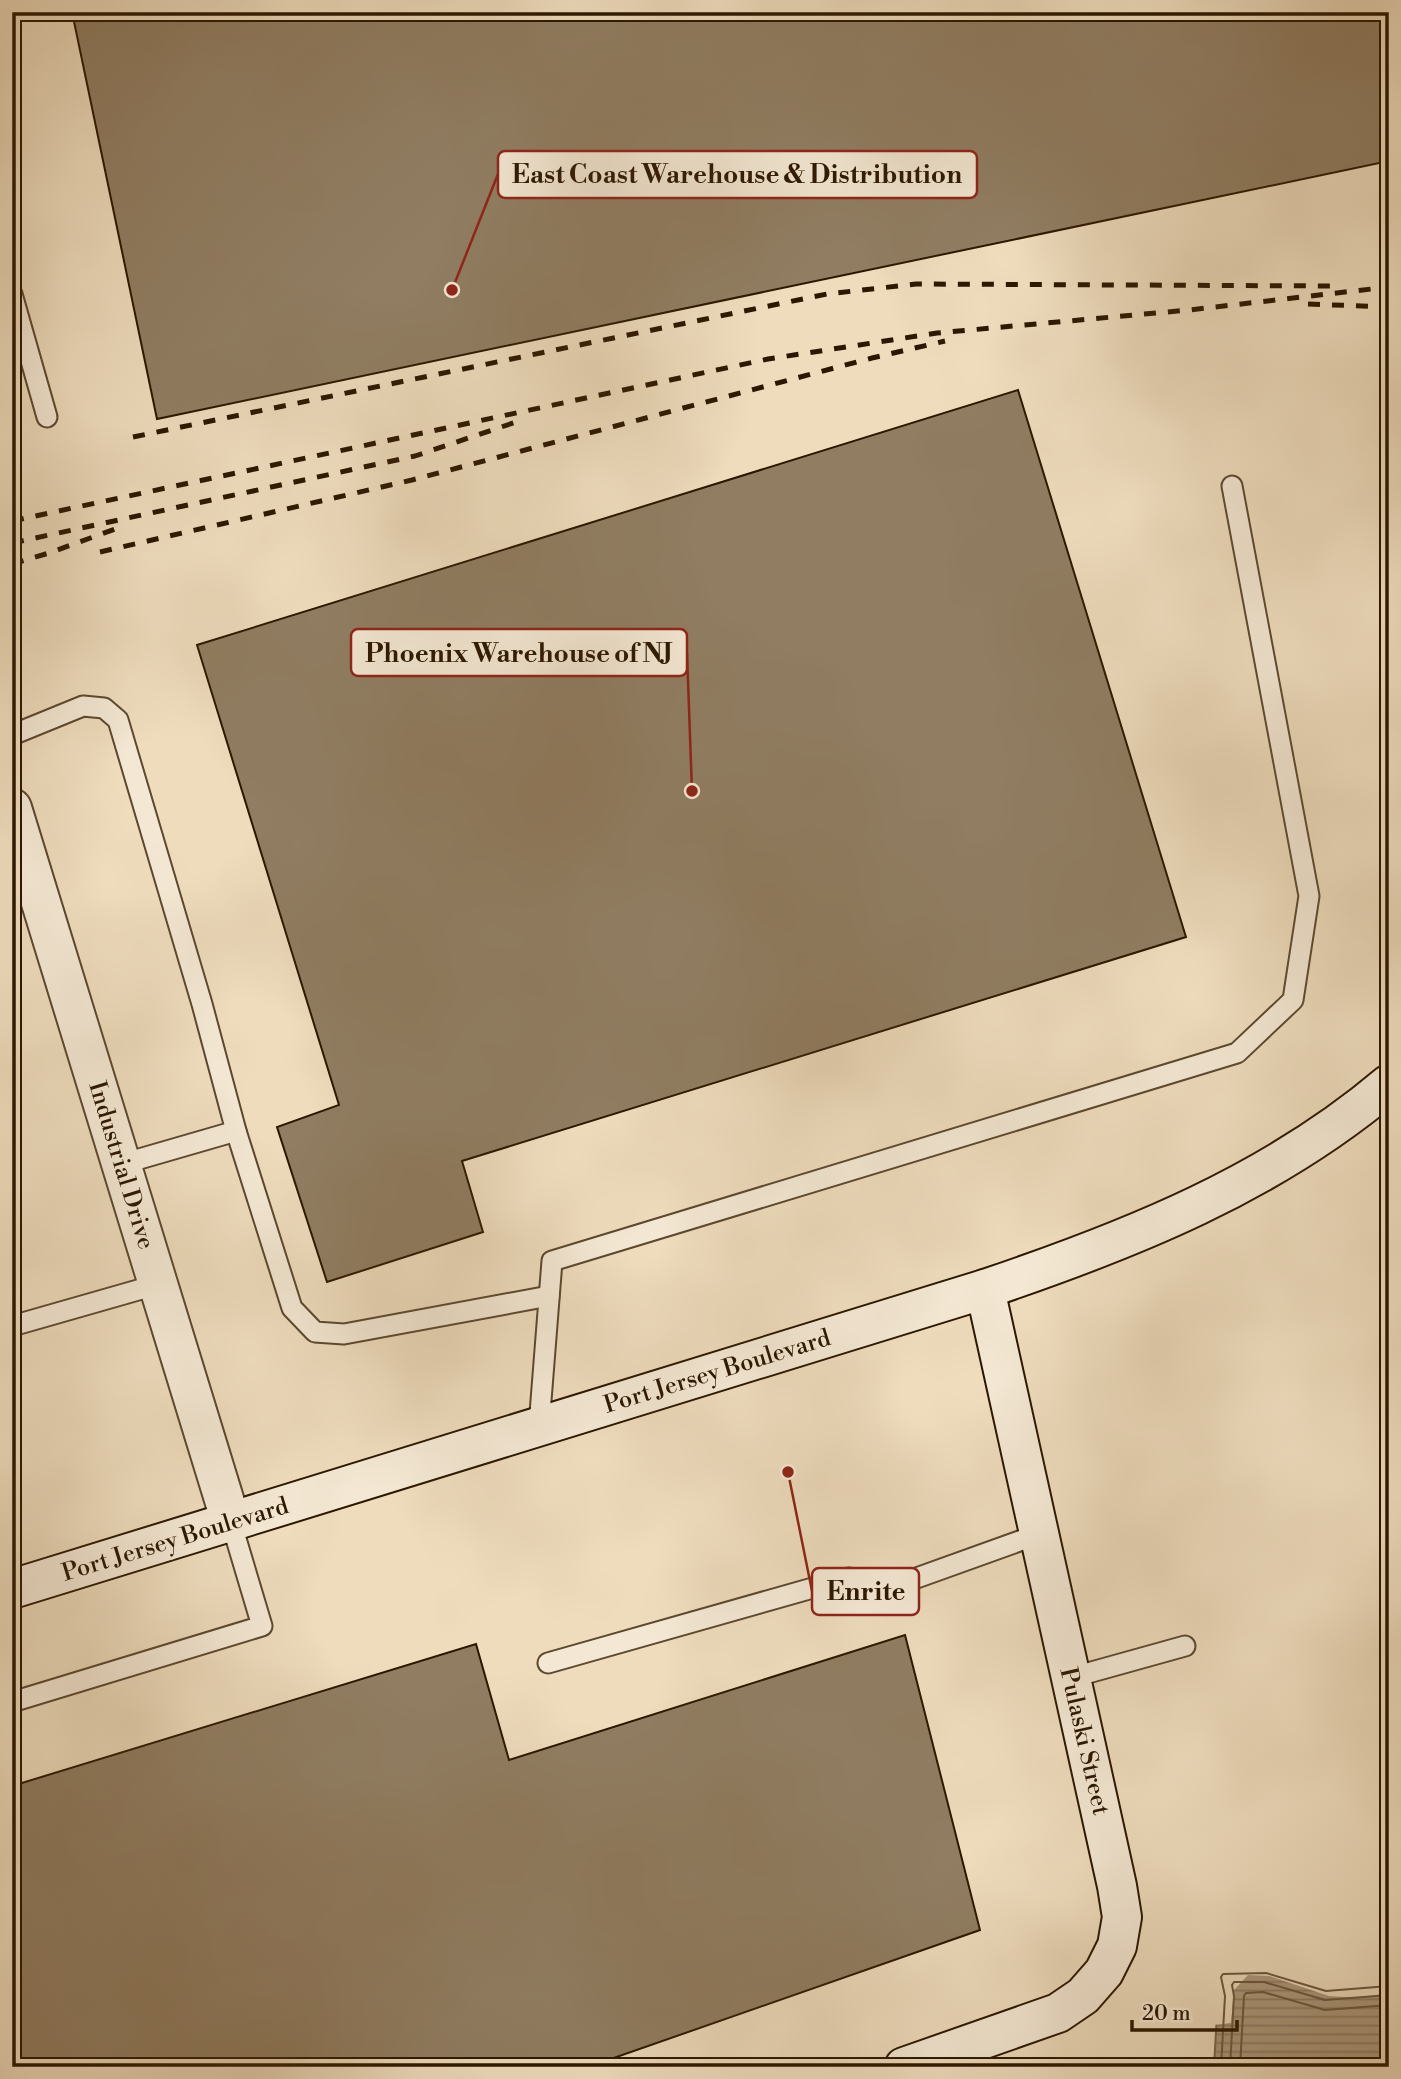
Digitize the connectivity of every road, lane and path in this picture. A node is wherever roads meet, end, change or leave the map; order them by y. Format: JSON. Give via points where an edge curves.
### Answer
{"nodes":[{"id":1,"x":12,"y":294,"type":"edge"},
{"id":2,"x":47,"y":417,"type":"dead end"},
{"id":3,"x":1232,"y":486,"type":"dead end"},
{"id":4,"x":12,"y":734,"type":"edge"},
{"id":5,"x":12,"y":808,"type":"edge"},
{"id":6,"x":1389,"y":1084,"type":"edge"},
{"id":7,"x":236,"y":1131,"type":"junction"},
{"id":8,"x":122,"y":1164,"type":"junction"},
{"id":9,"x":159,"y":1284,"type":"junction"},
{"id":10,"x":985,"y":1289,"type":"junction"},
{"id":11,"x":549,"y":1296,"type":"junction"},
{"id":12,"x":12,"y":1326,"type":"edge"},
{"id":13,"x":539,"y":1426,"type":"junction"},
{"id":14,"x":231,"y":1521,"type":"junction"},
{"id":15,"x":1039,"y":1534,"type":"junction"},
{"id":16,"x":12,"y":1589,"type":"edge"},
{"id":17,"x":1185,"y":1646,"type":"dead end"},
{"id":18,"x":548,"y":1663,"type":"dead end"},
{"id":19,"x":1070,"y":1678,"type":"junction"},
{"id":20,"x":12,"y":1702,"type":"edge"},
{"id":21,"x":904,"y":2067,"type":"edge"}],
"edges":[{"from":1,"to":2,"type":"lane"},
{"from":3,"to":11,"type":"lane","via":[[1309,896],[1293,1000],[1237,1052],[552,1261]]},
{"from":4,"to":7,"type":"lane","via":[[83,706],[104,708],[118,720]]},
{"from":5,"to":8,"type":"street","name":"Industrial Drive"},
{"from":6,"to":10,"type":"street","name":"Port Jersey Boulevard","via":[[1328,1131],[1236,1187],[1110,1245]]},
{"from":7,"to":8,"type":"lane"},
{"from":7,"to":11,"type":"lane","via":[[292,1308],[315,1332],[344,1334]]},
{"from":8,"to":9,"type":"street","name":"Industrial Drive"},
{"from":9,"to":12,"type":"lane"},
{"from":9,"to":14,"type":"street","name":"Industrial Drive"},
{"from":10,"to":13,"type":"street","name":"Port Jersey Boulevard"},
{"from":10,"to":15,"type":"street","name":"Pulaski Street"},
{"from":11,"to":13,"type":"lane"},
{"from":13,"to":14,"type":"street","name":"Port Jersey Boulevard"},
{"from":14,"to":16,"type":"street","name":"Port Jersey Boulevard"},
{"from":14,"to":20,"type":"lane","via":[[262,1626]]},
{"from":15,"to":18,"type":"lane","via":[[897,1585],[848,1578]]},
{"from":15,"to":19,"type":"street","name":"Pulaski Street"},
{"from":17,"to":19,"type":"lane"},
{"from":19,"to":21,"type":"street","name":"Pulaski Street","via":[[1117,1885],[1122,1917],[1117,1946],[1104,1972],[1083,1996],[1058,2013]]}]}
